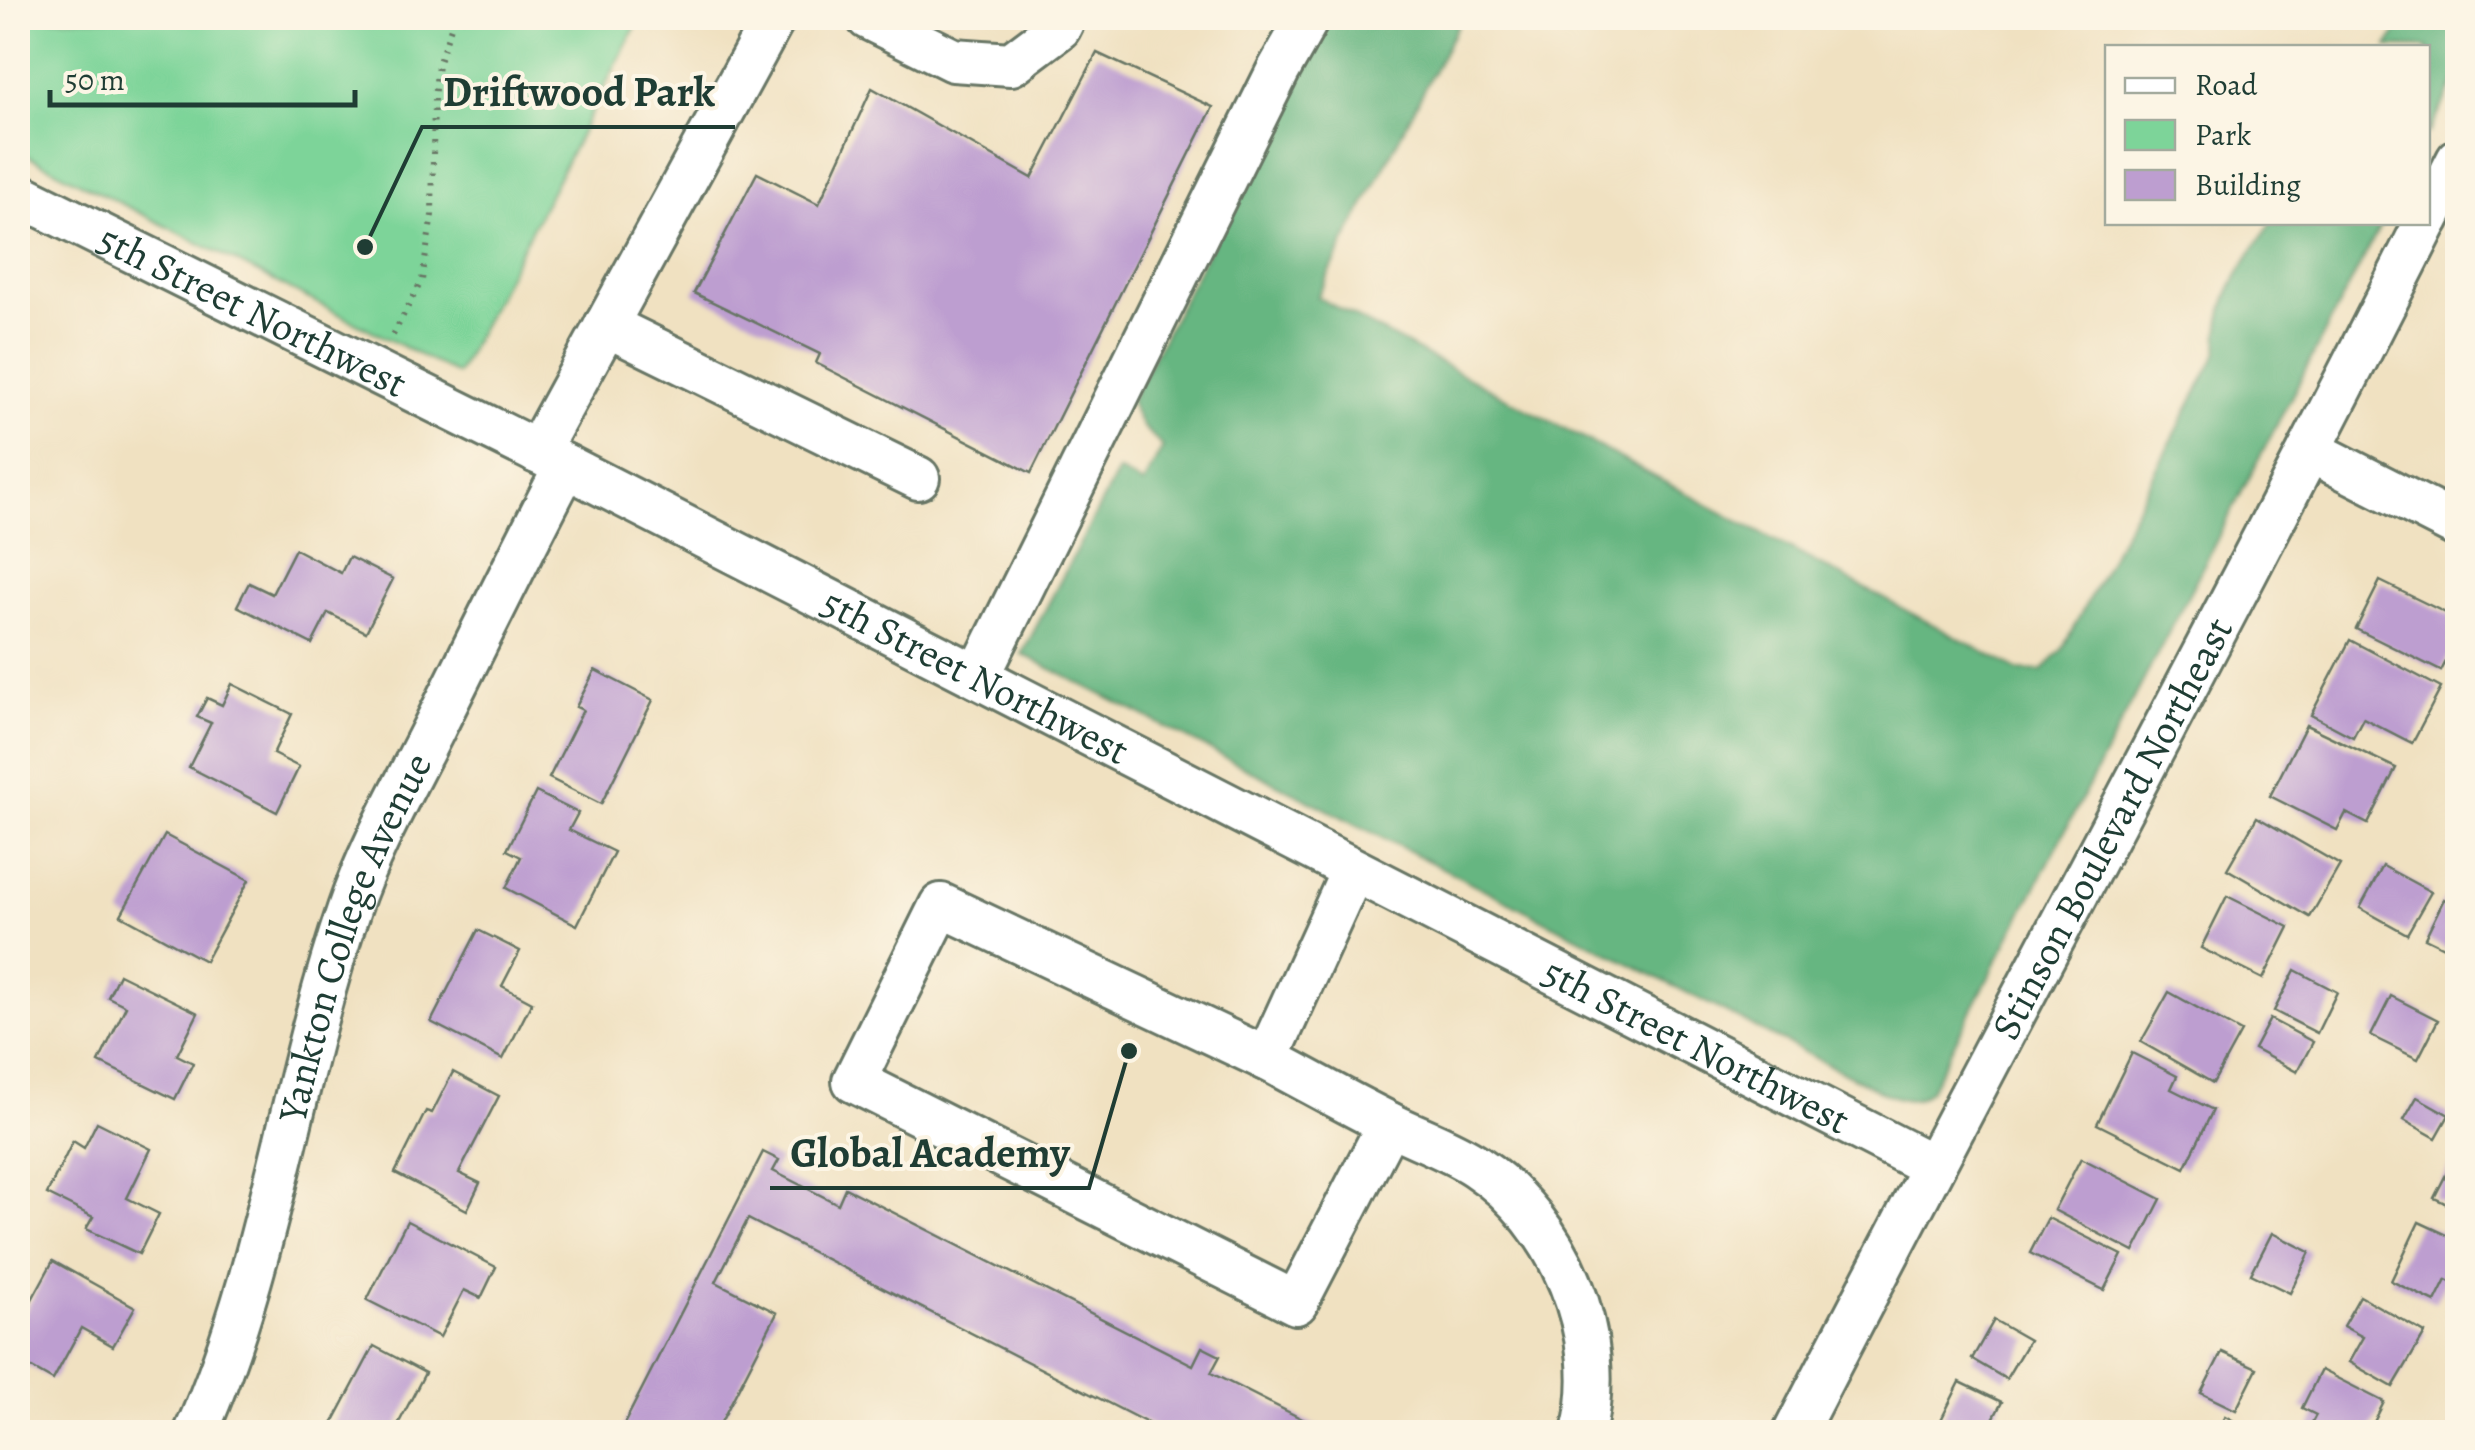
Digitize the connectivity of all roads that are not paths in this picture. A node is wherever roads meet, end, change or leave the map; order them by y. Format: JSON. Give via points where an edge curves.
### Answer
{"nodes":[{"id":1,"x":774,"y":18,"type":"edge"},
{"id":2,"x":868,"y":18,"type":"edge"},
{"id":3,"x":1064,"y":18,"type":"edge"},
{"id":4,"x":1308,"y":18,"type":"edge"},
{"id":5,"x":2458,"y":160,"type":"edge"},
{"id":6,"x":18,"y":194,"type":"edge"},
{"id":7,"x":2430,"y":215,"type":"edge"},
{"id":8,"x":2425,"y":225,"type":"edge"},
{"id":9,"x":606,"y":325,"type":"junction"},
{"id":10,"x":2311,"y":450,"type":"junction"},
{"id":11,"x":552,"y":459,"type":"junction"},
{"id":12,"x":918,"y":478,"type":"dead end"},
{"id":13,"x":2458,"y":526,"type":"edge"},
{"id":14,"x":978,"y":677,"type":"junction"},
{"id":15,"x":1354,"y":870,"type":"junction"},
{"id":16,"x":1266,"y":1058,"type":"junction"},
{"id":17,"x":1389,"y":1124,"type":"junction"},
{"id":18,"x":1932,"y":1166,"type":"junction"},
{"id":19,"x":196,"y":1432,"type":"edge"},
{"id":20,"x":1583,"y":1432,"type":"edge"},
{"id":21,"x":1795,"y":1432,"type":"edge"}],
"edges":[{"from":1,"to":9,"type":"street","name":"Yankton College Avenue"},
{"from":2,"to":3,"type":"street","via":[[953,60],[1011,64]]},
{"from":4,"to":14,"type":"street"},
{"from":5,"to":7,"type":"street","name":"Stinson Boulevard Northeast"},
{"from":6,"to":11,"type":"street","name":"5th Street Northwest"},
{"from":8,"to":10,"type":"street","name":"Stinson Boulevard Northeast"},
{"from":9,"to":11,"type":"street","name":"Yankton College Avenue"},
{"from":9,"to":12,"type":"street"},
{"from":10,"to":13,"type":"street"},
{"from":10,"to":18,"type":"street","name":"Stinson Boulevard Northeast"},
{"from":11,"to":14,"type":"street","name":"5th Street Northwest"},
{"from":11,"to":19,"type":"street","name":"Yankton College Avenue","via":[[350,905],[316,1014],[248,1292]]},
{"from":14,"to":15,"type":"street","name":"5th Street Northwest"},
{"from":15,"to":16,"type":"street"},
{"from":15,"to":18,"type":"street","name":"5th Street Northwest"},
{"from":16,"to":17,"type":"street"},
{"from":16,"to":17,"type":"street","via":[[941,906],[854,1081],[1296,1302]]},
{"from":17,"to":20,"type":"street","via":[[1477,1166],[1522,1206],[1558,1257],[1583,1316],[1590,1372]]},
{"from":18,"to":21,"type":"street","name":"Stinson Boulevard Northeast"}]}
